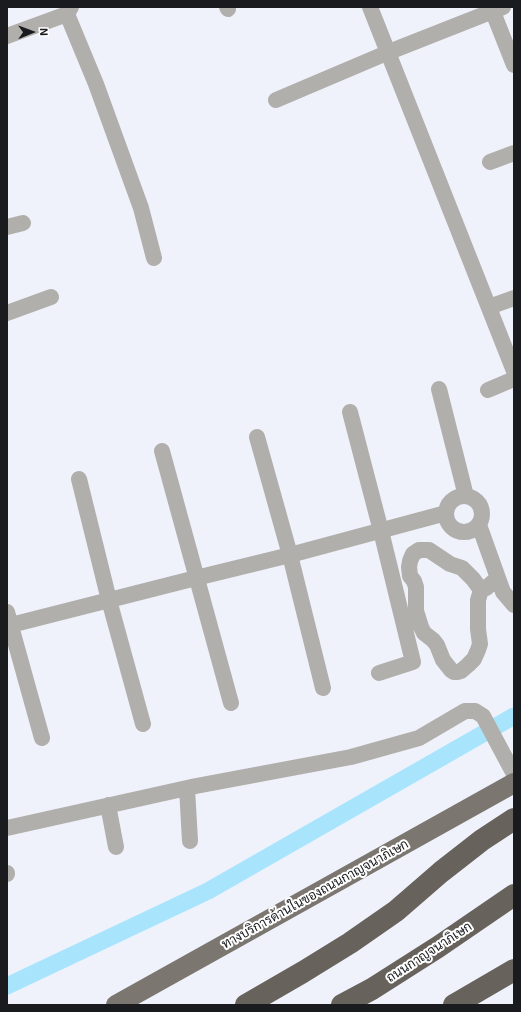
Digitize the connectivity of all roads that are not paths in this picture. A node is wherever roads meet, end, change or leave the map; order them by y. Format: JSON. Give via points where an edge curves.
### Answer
{"nodes":[{"id":1,"x":370,"y":7,"type":"edge"},
{"id":2,"x":496,"y":9,"type":"edge"},
{"id":3,"x":69,"y":11,"type":"edge"},
{"id":4,"x":7,"y":36,"type":"edge"},
{"id":5,"x":389,"y":52,"type":"junction"},
{"id":6,"x":514,"y":65,"type":"edge"},
{"id":7,"x":276,"y":100,"type":"dead end"},
{"id":8,"x":514,"y":153,"type":"edge"},
{"id":9,"x":490,"y":162,"type":"dead end"},
{"id":10,"x":23,"y":222,"type":"dead end"},
{"id":11,"x":7,"y":228,"type":"edge"},
{"id":12,"x":154,"y":258,"type":"dead end"},
{"id":13,"x":51,"y":297,"type":"dead end"},
{"id":14,"x":514,"y":298,"type":"edge"},
{"id":15,"x":489,"y":307,"type":"junction"},
{"id":16,"x":7,"y":313,"type":"edge"},
{"id":17,"x":514,"y":371,"type":"edge"},
{"id":18,"x":514,"y":379,"type":"edge"},
{"id":19,"x":440,"y":389,"type":"dead end"},
{"id":20,"x":488,"y":390,"type":"dead end"},
{"id":21,"x":350,"y":412,"type":"dead end"},
{"id":22,"x":257,"y":436,"type":"dead end"},
{"id":23,"x":162,"y":451,"type":"dead end"},
{"id":24,"x":79,"y":480,"type":"dead end"},
{"id":25,"x":466,"y":496,"type":"junction"},
{"id":26,"x":446,"y":513,"type":"junction"},
{"id":27,"x":479,"y":524,"type":"junction"},
{"id":28,"x":381,"y":531,"type":"junction"},
{"id":29,"x":290,"y":555,"type":"junction"},
{"id":30,"x":196,"y":578,"type":"junction"},
{"id":31,"x":498,"y":578,"type":"junction"},
{"id":32,"x":481,"y":590,"type":"junction"},
{"id":33,"x":109,"y":600,"type":"junction"},
{"id":34,"x":514,"y":605,"type":"edge"},
{"id":35,"x":8,"y":621,"type":"edge"},
{"id":36,"x":379,"y":673,"type":"dead end"},
{"id":37,"x":323,"y":688,"type":"dead end"},
{"id":38,"x":231,"y":703,"type":"dead end"},
{"id":39,"x":143,"y":724,"type":"dead end"},
{"id":40,"x":42,"y":738,"type":"dead end"},
{"id":41,"x":514,"y":774,"type":"edge"},
{"id":42,"x":514,"y":783,"type":"edge"},
{"id":43,"x":187,"y":788,"type":"junction"},
{"id":44,"x":108,"y":805,"type":"junction"},
{"id":45,"x":514,"y":819,"type":"edge"},
{"id":46,"x":7,"y":828,"type":"edge"},
{"id":47,"x":190,"y":841,"type":"dead end"},
{"id":48,"x":116,"y":847,"type":"dead end"},
{"id":49,"x":514,"y":895,"type":"edge"},
{"id":50,"x":514,"y":970,"type":"edge"},
{"id":51,"x":116,"y":1005,"type":"edge"},
{"id":52,"x":246,"y":1005,"type":"edge"},
{"id":53,"x":342,"y":1005,"type":"edge"},
{"id":54,"x":454,"y":1005,"type":"edge"}],
"edges":[{"from":1,"to":5,"type":"street"},
{"from":2,"to":5,"type":"street"},
{"from":2,"to":6,"type":"street"},
{"from":3,"to":4,"type":"street"},
{"from":3,"to":12,"type":"street","via":[[141,208]]},
{"from":5,"to":7,"type":"street"},
{"from":5,"to":15,"type":"street"},
{"from":8,"to":9,"type":"street"},
{"from":10,"to":11,"type":"street"},
{"from":13,"to":16,"type":"street"},
{"from":14,"to":15,"type":"street"},
{"from":15,"to":17,"type":"street"},
{"from":18,"to":20,"type":"street"},
{"from":19,"to":25,"type":"street"},
{"from":21,"to":28,"type":"street"},
{"from":22,"to":29,"type":"street"},
{"from":23,"to":30,"type":"street"},
{"from":24,"to":33,"type":"street"},
{"from":25,"to":26,"type":"street","via":[[455,498]]},
{"from":25,"to":27,"type":"street","via":[[481,507],[482,519]]},
{"from":26,"to":27,"type":"street","via":[[449,524],[458,532],[470,532]]},
{"from":26,"to":28,"type":"street"},
{"from":27,"to":31,"type":"street"},
{"from":28,"to":29,"type":"street"},
{"from":28,"to":36,"type":"street","via":[[413,662]]},
{"from":29,"to":30,"type":"street"},
{"from":29,"to":37,"type":"street"},
{"from":30,"to":33,"type":"street"},
{"from":30,"to":38,"type":"street"},
{"from":31,"to":32,"type":"street"},
{"from":31,"to":34,"type":"street","via":[[503,592]]},
{"from":32,"to":32,"type":"street","via":[[478,600],[480,644],[474,659],[461,671],[454,672],[443,660],[433,640],[421,628],[416,611],[416,587],[410,576],[409,567],[413,554],[419,550],[428,550],[450,564],[462,568]]},
{"from":33,"to":35,"type":"street"},
{"from":33,"to":39,"type":"street"},
{"from":35,"to":40,"type":"street"},
{"from":41,"to":43,"type":"street","via":[[483,716],[475,711],[465,711],[419,738],[351,757]]},
{"from":42,"to":51,"type":"main road","name":"ทางบริการด้านในของถนนกาญจนาภิเษก"},
{"from":43,"to":44,"type":"street"},
{"from":43,"to":47,"type":"street"},
{"from":44,"to":46,"type":"street"},
{"from":44,"to":48,"type":"street"},
{"from":45,"to":52,"type":"highway","via":[[482,840],[396,911],[350,943]]},
{"from":49,"to":53,"type":"highway","name":"ถนนกาญจนาภิเษก","via":[[438,947]]},
{"from":50,"to":54,"type":"highway"}]}
